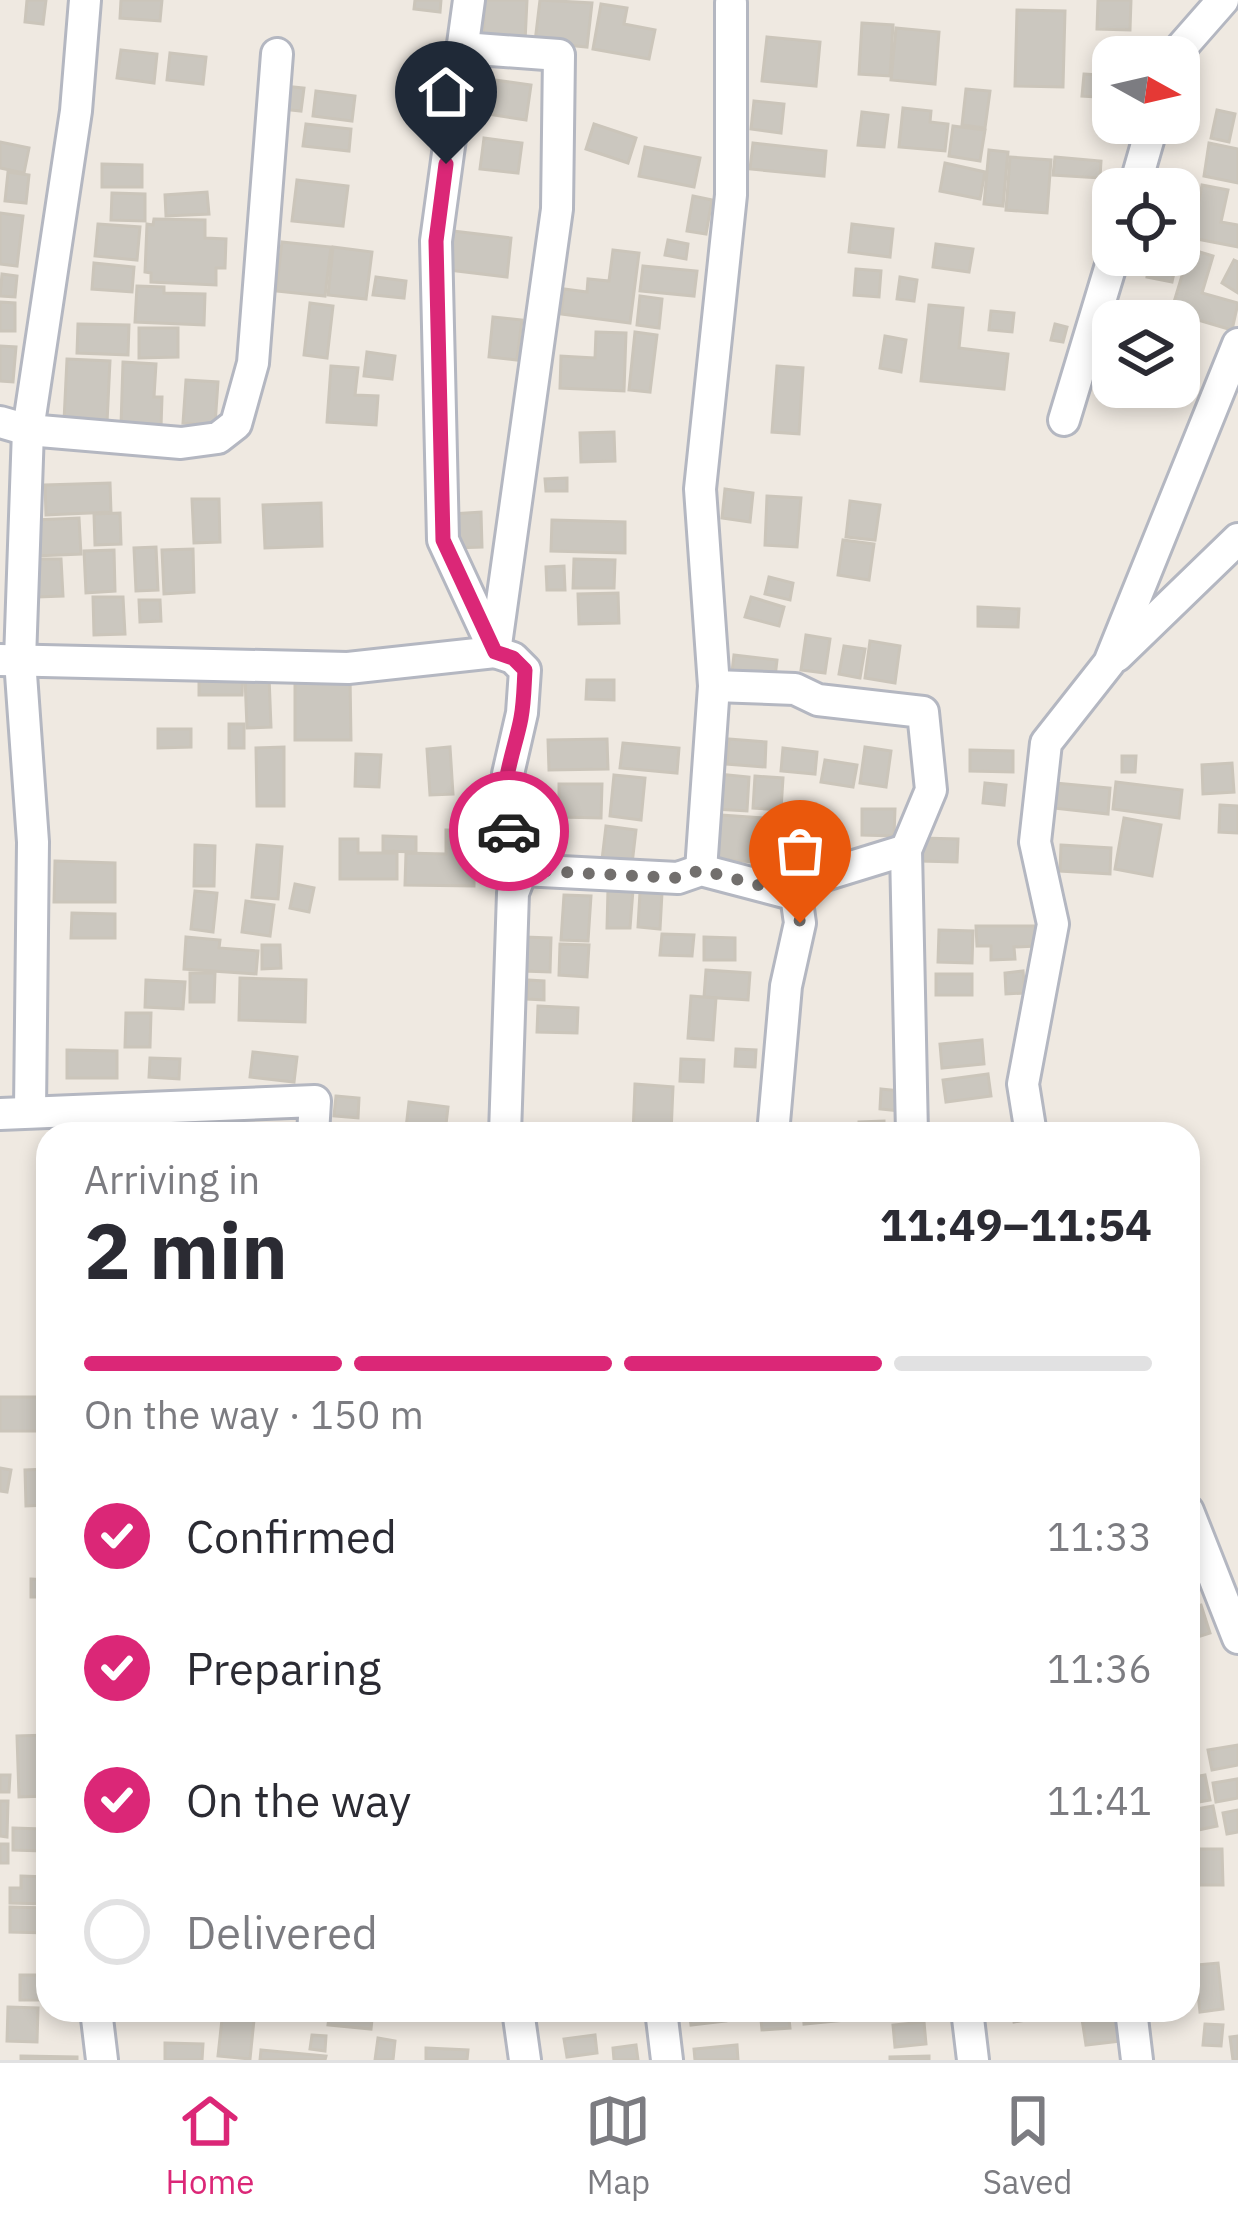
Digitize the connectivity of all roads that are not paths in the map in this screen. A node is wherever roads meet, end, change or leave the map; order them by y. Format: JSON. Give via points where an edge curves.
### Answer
{"nodes":[{"id":1,"x":85,"y":0,"type":"edge"},
{"id":2,"x":469,"y":0,"type":"edge"},
{"id":3,"x":1223,"y":0,"type":"edge"},
{"id":4,"x":731,"y":3,"type":"dead end"},
{"id":5,"x":1191,"y":36,"type":"edge"},
{"id":6,"x":463,"y":48,"type":"junction"},
{"id":7,"x":277,"y":54,"type":"dead end"},
{"id":8,"x":1108,"y":276,"type":"edge"},
{"id":9,"x":1238,"y":344,"type":"edge"},
{"id":10,"x":1064,"y":420,"type":"dead end"},
{"id":11,"x":14,"y":426,"type":"edge"},
{"id":12,"x":1238,"y":539,"type":"edge"},
{"id":13,"x":495,"y":652,"type":"junction"},
{"id":14,"x":10,"y":660,"type":"edge"},
{"id":15,"x":1109,"y":663,"type":"junction"},
{"id":16,"x":714,"y":686,"type":"junction"},
{"id":17,"x":906,"y":850,"type":"junction"},
{"id":18,"x":522,"y":870,"type":"junction"},
{"id":19,"x":701,"y":870,"type":"junction"},
{"id":20,"x":796,"y":895,"type":"junction"},
{"id":21,"x":15,"y":1112,"type":"edge"},
{"id":22,"x":314,"y":1122,"type":"edge"},
{"id":23,"x":505,"y":1122,"type":"edge"},
{"id":24,"x":774,"y":1122,"type":"edge"},
{"id":25,"x":912,"y":1122,"type":"edge"},
{"id":26,"x":1029,"y":1122,"type":"edge"},
{"id":27,"x":1200,"y":1541,"type":"edge"},
{"id":28,"x":1238,"y":1638,"type":"edge"},
{"id":29,"x":97,"y":2022,"type":"edge"},
{"id":30,"x":520,"y":2022,"type":"edge"},
{"id":31,"x":662,"y":2022,"type":"edge"},
{"id":32,"x":968,"y":2022,"type":"edge"},
{"id":33,"x":1132,"y":2022,"type":"edge"},
{"id":34,"x":102,"y":2060,"type":"edge"},
{"id":35,"x":525,"y":2060,"type":"edge"},
{"id":36,"x":667,"y":2060,"type":"edge"},
{"id":37,"x":973,"y":2060,"type":"edge"},
{"id":38,"x":1137,"y":2060,"type":"edge"}],
"edges":[{"from":1,"to":11,"type":"street","via":[[76,111]]},
{"from":2,"to":6,"type":"street"},
{"from":3,"to":5,"type":"street"},
{"from":4,"to":16,"type":"street","via":[[731,195],[700,489]]},
{"from":6,"to":13,"type":"street","via":[[436,241],[443,540]]},
{"from":6,"to":13,"type":"street","via":[[559,56],[557,209]]},
{"from":7,"to":11,"type":"street","via":[[253,363],[236,424],[218,438],[181,443]]},
{"from":8,"to":10,"type":"street"},
{"from":9,"to":15,"type":"street"},
{"from":11,"to":14,"type":"street"},
{"from":12,"to":15,"type":"street"},
{"from":13,"to":14,"type":"street","via":[[348,668]]},
{"from":13,"to":18,"type":"street","via":[[525,670],[504,821]]},
{"from":14,"to":21,"type":"street","via":[[33,842]]},
{"from":15,"to":26,"type":"street","via":[[1046,743],[1035,842],[1054,923],[1023,1084]]},
{"from":16,"to":17,"type":"street","via":[[795,689],[818,700],[922,712],[931,790]]},
{"from":16,"to":19,"type":"street"},
{"from":17,"to":20,"type":"street","via":[[815,878]]},
{"from":17,"to":25,"type":"street"},
{"from":18,"to":19,"type":"street","via":[[678,878]]},
{"from":18,"to":23,"type":"street","via":[[513,893]]},
{"from":19,"to":20,"type":"street"},
{"from":20,"to":24,"type":"street","via":[[800,923]]},
{"from":21,"to":22,"type":"street","via":[[315,1101]]},
{"from":27,"to":28,"type":"street"},
{"from":29,"to":34,"type":"street"},
{"from":30,"to":35,"type":"street"},
{"from":31,"to":36,"type":"street"},
{"from":32,"to":37,"type":"street"},
{"from":33,"to":38,"type":"street"}]}
